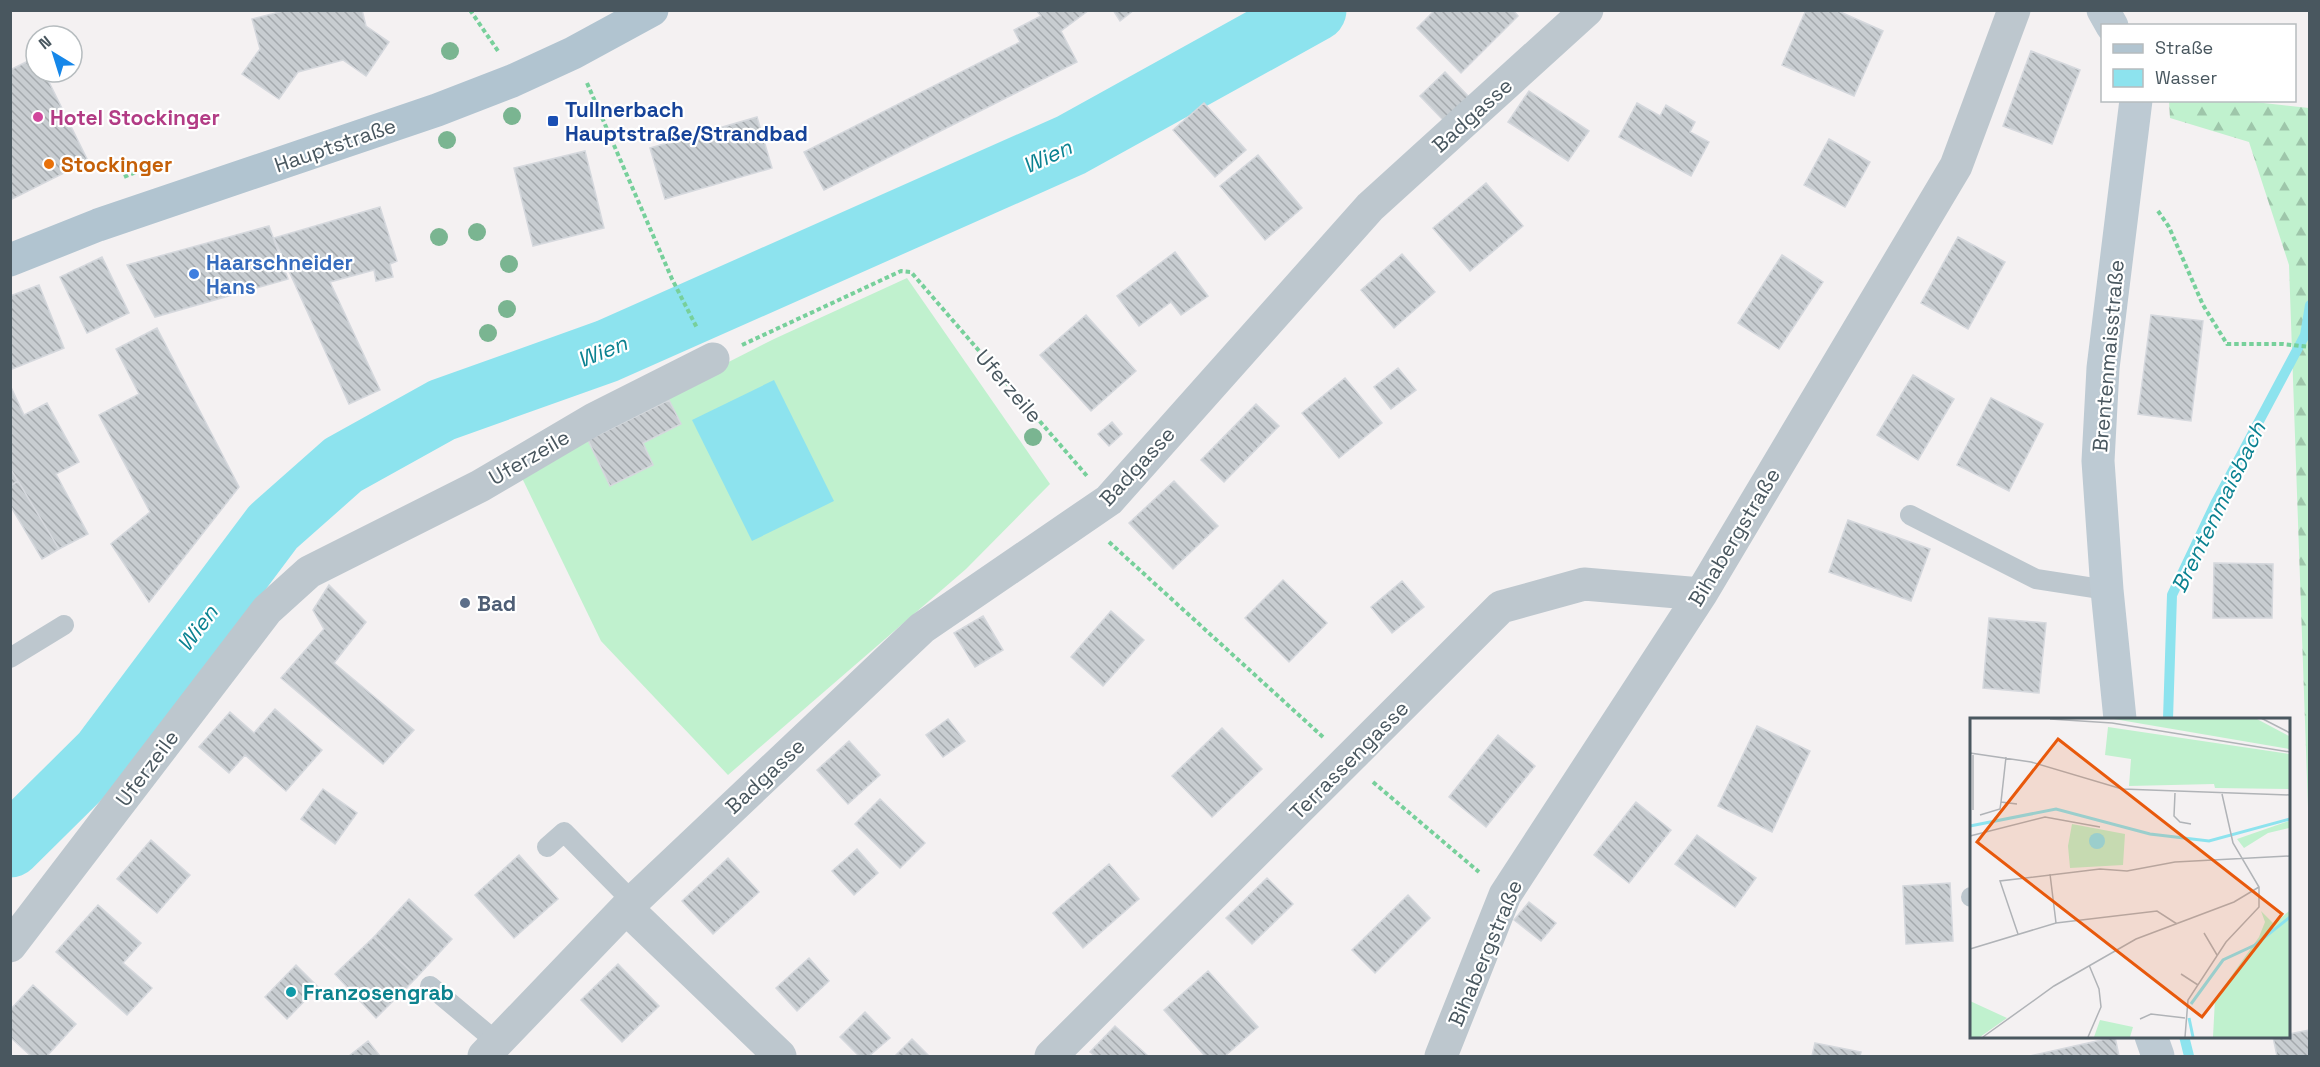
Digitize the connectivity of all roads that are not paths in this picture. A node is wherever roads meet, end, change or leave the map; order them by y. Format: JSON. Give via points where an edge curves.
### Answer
{"nodes":[{"id":1,"x":652,"y":10,"type":"edge"},
{"id":2,"x":1587,"y":10,"type":"edge"},
{"id":3,"x":2014,"y":10,"type":"edge"},
{"id":4,"x":2103,"y":10,"type":"edge"},
{"id":5,"x":2111,"y":24,"type":"edge"},
{"id":6,"x":2136,"y":102,"type":"edge"},
{"id":7,"x":10,"y":260,"type":"edge"},
{"id":8,"x":707,"y":348,"type":"road end"},
{"id":9,"x":1910,"y":515,"type":"dead end"},
{"id":10,"x":2107,"y":590,"type":"junction"},
{"id":11,"x":1701,"y":594,"type":"junction"},
{"id":12,"x":64,"y":625,"type":"dead end"},
{"id":13,"x":10,"y":658,"type":"edge"},
{"id":14,"x":2120,"y":718,"type":"edge"},
{"id":15,"x":547,"y":847,"type":"dead end"},
{"id":16,"x":629,"y":905,"type":"junction"},
{"id":17,"x":10,"y":946,"type":"edge"},
{"id":18,"x":430,"y":986,"type":"dead end"},
{"id":19,"x":2152,"y":1037,"type":"edge"},
{"id":20,"x":491,"y":1050,"type":"edge"},
{"id":21,"x":769,"y":1053,"type":"edge"},
{"id":22,"x":1051,"y":1056,"type":"edge"},
{"id":23,"x":1441,"y":1056,"type":"edge"},
{"id":24,"x":2158,"y":1056,"type":"edge"}],
"edges":[{"from":1,"to":7,"type":"main road","name":"Hauptstraße","via":[[512,81],[98,225]]},
{"from":2,"to":16,"type":"street","name":"Badgasse","via":[[1370,207],[1097,510],[922,628]]},
{"from":3,"to":11,"type":"street","name":"Bihabergstraße","via":[[1956,166]]},
{"from":4,"to":5,"type":"street"},
{"from":6,"to":10,"type":"street","name":"Brentenmaisstraße","via":[[2103,368],[2098,461]]},
{"from":8,"to":17,"type":"street","name":"Uferzeile","via":[[480,486],[309,572],[267,610]]},
{"from":9,"to":10,"type":"lane","via":[[2036,579]]},
{"from":10,"to":14,"type":"street","name":"Brentenmaisstraße"},
{"from":11,"to":22,"type":"street","name":"Terrassengasse","via":[[1584,584],[1501,607]]},
{"from":11,"to":23,"type":"street","name":"Bihabergstraße","via":[[1506,895]]},
{"from":12,"to":13,"type":"lane"},
{"from":15,"to":16,"type":"lane","via":[[564,832]]},
{"from":16,"to":20,"type":"street","name":"Badgasse"},
{"from":16,"to":21,"type":"street"},
{"from":18,"to":20,"type":"lane"},
{"from":19,"to":24,"type":"street"}]}
